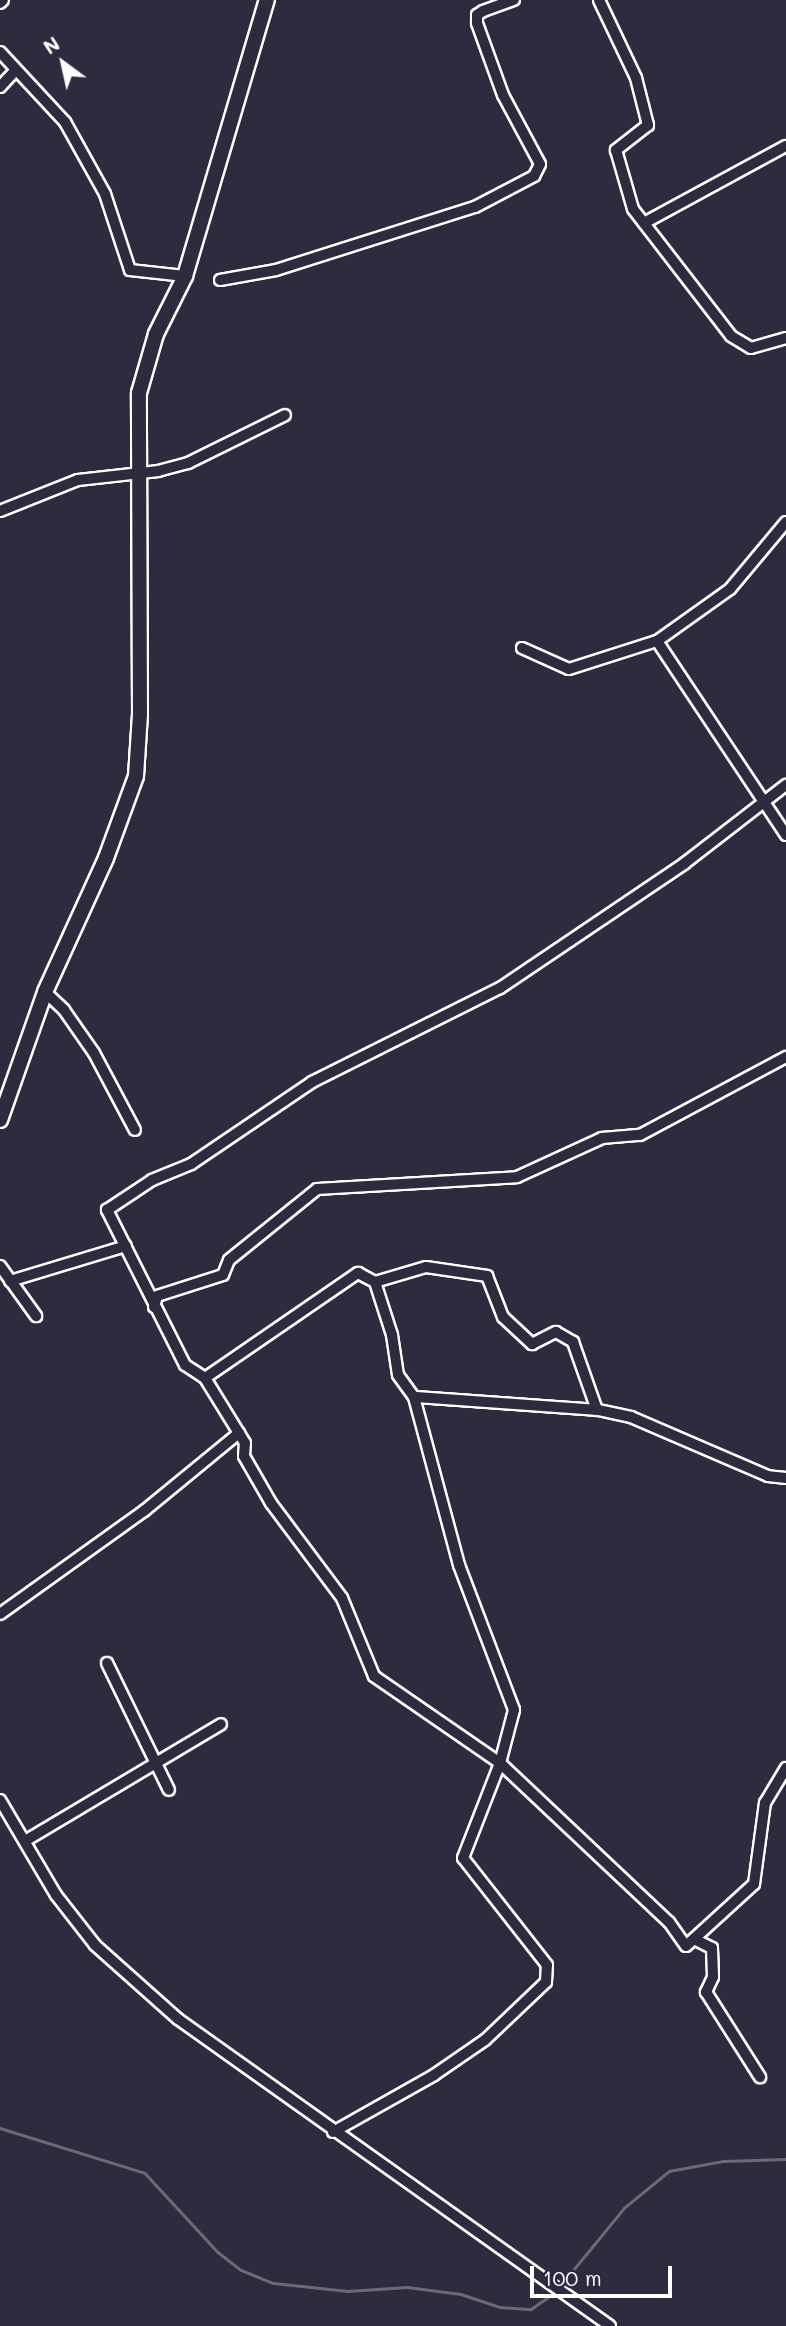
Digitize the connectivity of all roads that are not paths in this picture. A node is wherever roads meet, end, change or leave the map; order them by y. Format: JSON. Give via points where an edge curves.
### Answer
{"nodes":[{"id":1,"x":267,"y":0,"type":"edge"},
{"id":2,"x":514,"y":0,"type":"edge"},
{"id":3,"x":599,"y":0,"type":"edge"},
{"id":4,"x":0,"y":52,"type":"edge"},
{"id":5,"x":16,"y":71,"type":"junction"},
{"id":6,"x":0,"y":87,"type":"edge"},
{"id":7,"x":786,"y":146,"type":"edge"},
{"id":8,"x":645,"y":223,"type":"junction"},
{"id":9,"x":185,"y":276,"type":"junction"},
{"id":10,"x":220,"y":280,"type":"dead end"},
{"id":11,"x":786,"y":338,"type":"edge"},
{"id":12,"x":285,"y":415,"type":"dead end"},
{"id":13,"x":140,"y":473,"type":"junction"},
{"id":14,"x":0,"y":511,"type":"edge"},
{"id":15,"x":786,"y":522,"type":"edge"},
{"id":16,"x":657,"y":641,"type":"junction"},
{"id":17,"x":522,"y":648,"type":"dead end"},
{"id":18,"x":786,"y":785,"type":"edge"},
{"id":19,"x":767,"y":801,"type":"junction"},
{"id":20,"x":786,"y":835,"type":"edge"},
{"id":21,"x":46,"y":992,"type":"junction"},
{"id":22,"x":786,"y":1057,"type":"edge"},
{"id":23,"x":0,"y":1120,"type":"edge"},
{"id":24,"x":135,"y":1130,"type":"dead end"},
{"id":25,"x":126,"y":1246,"type":"junction"},
{"id":26,"x":0,"y":1266,"type":"edge"},
{"id":27,"x":10,"y":1281,"type":"junction"},
{"id":28,"x":375,"y":1282,"type":"junction"},
{"id":29,"x":153,"y":1307,"type":"junction"},
{"id":30,"x":36,"y":1317,"type":"dead end"},
{"id":31,"x":205,"y":1378,"type":"junction"},
{"id":32,"x":414,"y":1397,"type":"junction"},
{"id":33,"x":597,"y":1410,"type":"junction"},
{"id":34,"x":239,"y":1433,"type":"junction"},
{"id":35,"x":786,"y":1478,"type":"edge"},
{"id":36,"x":0,"y":1614,"type":"edge"},
{"id":37,"x":107,"y":1663,"type":"dead end"},
{"id":38,"x":221,"y":1724,"type":"dead end"},
{"id":39,"x":153,"y":1762,"type":"junction"},
{"id":40,"x":500,"y":1763,"type":"junction"},
{"id":41,"x":786,"y":1768,"type":"edge"},
{"id":42,"x":169,"y":1790,"type":"dead end"},
{"id":43,"x":0,"y":1800,"type":"edge"},
{"id":44,"x":25,"y":1841,"type":"junction"},
{"id":45,"x":694,"y":1939,"type":"junction"},
{"id":46,"x":761,"y":2077,"type":"dead end"},
{"id":47,"x":333,"y":2132,"type":"junction"},
{"id":48,"x":610,"y":2326,"type":"edge"}],
"edges":[{"from":1,"to":9,"type":"main road"},
{"from":2,"to":10,"type":"street","via":[[483,11],[477,15],[477,23],[503,95],[540,164],[534,176],[475,207],[276,270]]},
{"from":3,"to":8,"type":"street","via":[[636,78],[648,125],[616,150],[633,209]]},
{"from":4,"to":5,"type":"street"},
{"from":5,"to":6,"type":"street"},
{"from":5,"to":9,"type":"street","via":[[65,122],[105,194],[130,270]]},
{"from":7,"to":8,"type":"street"},
{"from":8,"to":11,"type":"street","via":[[731,336],[751,348]]},
{"from":9,"to":13,"type":"main road","via":[[156,334],[139,393]]},
{"from":12,"to":13,"type":"street","via":[[188,463]]},
{"from":13,"to":14,"type":"street","via":[[78,480]]},
{"from":13,"to":21,"type":"main road","via":[[136,776],[106,858]]},
{"from":15,"to":16,"type":"street","via":[[730,589]]},
{"from":16,"to":17,"type":"street","via":[[569,669]]},
{"from":16,"to":19,"type":"street","via":[[735,764]]},
{"from":18,"to":19,"type":"street"},
{"from":19,"to":20,"type":"street"},
{"from":19,"to":25,"type":"street","via":[[685,863],[500,988],[312,1082],[191,1164],[152,1180],[107,1210]]},
{"from":21,"to":23,"type":"main road"},
{"from":21,"to":24,"type":"street","via":[[94,1053]]},
{"from":22,"to":29,"type":"street","via":[[640,1135],[602,1138],[517,1178],[317,1189],[229,1261],[223,1275],[157,1296]]},
{"from":25,"to":27,"type":"street"},
{"from":25,"to":29,"type":"street"},
{"from":26,"to":27,"type":"street"},
{"from":27,"to":30,"type":"street"},
{"from":28,"to":31,"type":"street","via":[[358,1273]]},
{"from":28,"to":32,"type":"street","via":[[392,1335],[397,1375]]},
{"from":28,"to":33,"type":"street","via":[[426,1267],[487,1276],[503,1317],[532,1344],[556,1332],[573,1342]]},
{"from":29,"to":31,"type":"street","via":[[185,1365]]},
{"from":31,"to":34,"type":"street"},
{"from":32,"to":33,"type":"street"},
{"from":32,"to":40,"type":"street","via":[[458,1565],[514,1710]]},
{"from":33,"to":35,"type":"street","via":[[631,1417],[768,1476]]},
{"from":34,"to":36,"type":"street","via":[[144,1511]]},
{"from":34,"to":40,"type":"street","via":[[245,1443],[244,1457],[271,1503],[342,1598],[374,1676]]},
{"from":37,"to":39,"type":"street"},
{"from":38,"to":39,"type":"street"},
{"from":39,"to":42,"type":"street"},
{"from":39,"to":44,"type":"street"},
{"from":40,"to":45,"type":"street","via":[[670,1922],[687,1946]]},
{"from":40,"to":47,"type":"street","via":[[463,1858],[547,1965],[545,1982],[485,2040],[434,2075]]},
{"from":41,"to":45,"type":"street","via":[[765,1802],[754,1884]]},
{"from":43,"to":44,"type":"street"},
{"from":44,"to":47,"type":"street","via":[[56,1895],[95,1945],[178,2019]]},
{"from":45,"to":46,"type":"street","via":[[712,1948],[713,1977],[706,1992]]},
{"from":47,"to":48,"type":"street"}]}
